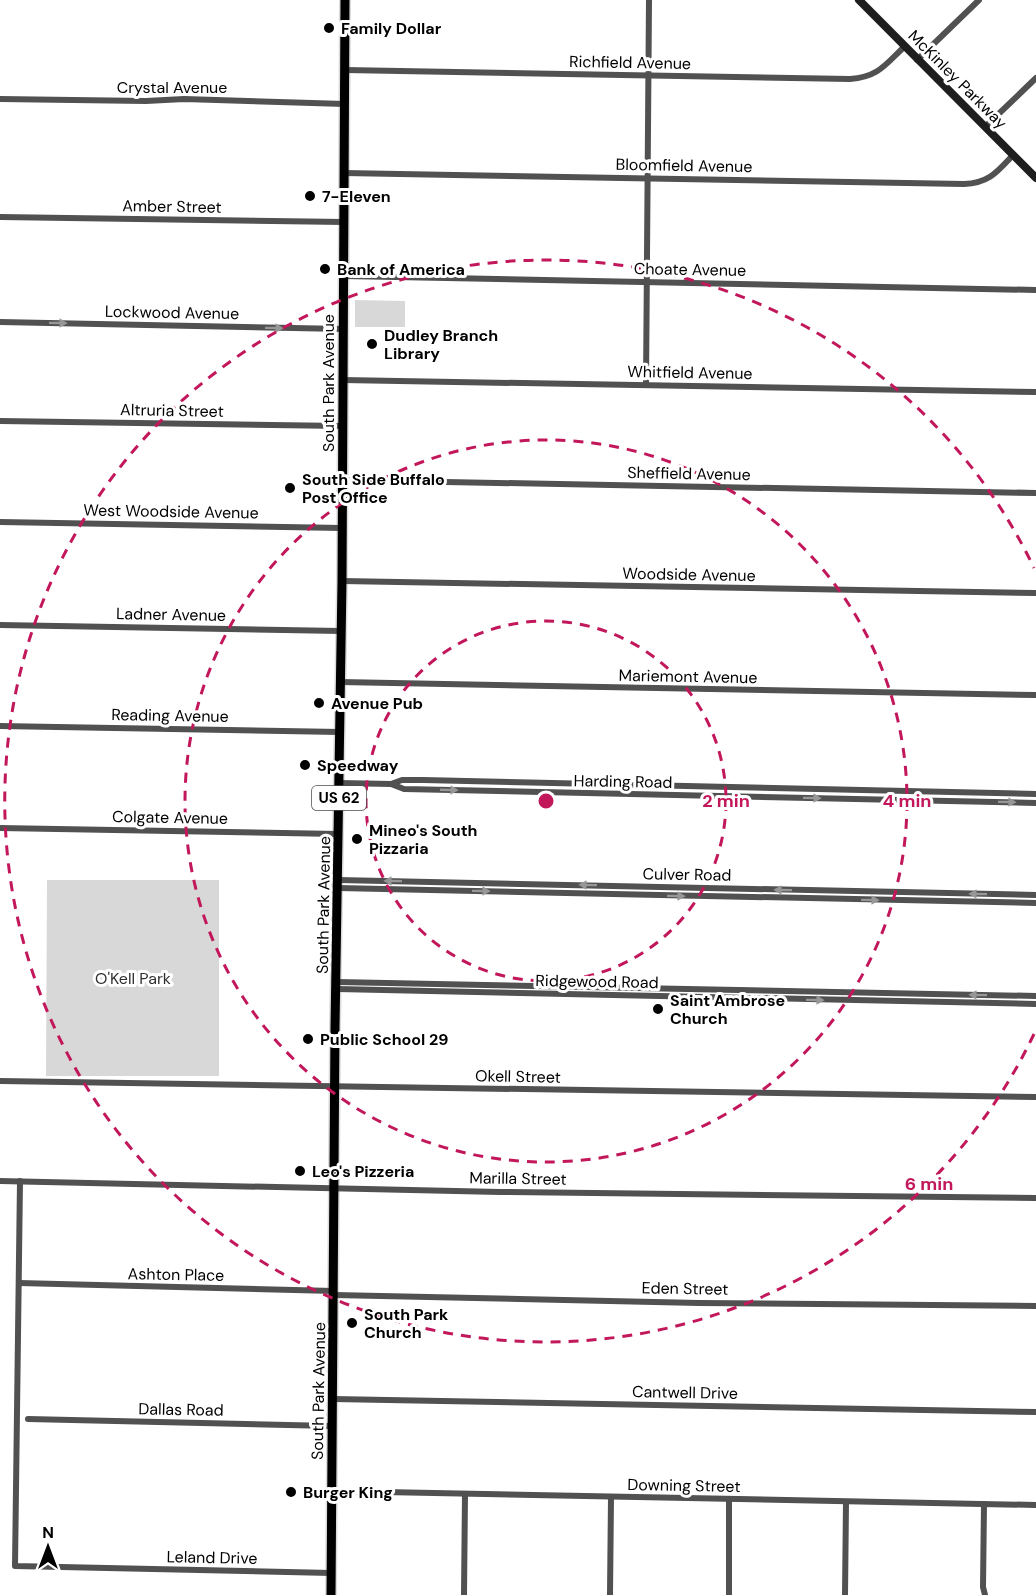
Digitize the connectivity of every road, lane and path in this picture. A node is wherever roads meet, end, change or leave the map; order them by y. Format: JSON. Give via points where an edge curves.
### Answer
{"nodes":[{"id":1,"x":345,"y":0,"type":"edge"},
{"id":2,"x":649,"y":0,"type":"edge"},
{"id":3,"x":859,"y":0,"type":"edge"},
{"id":4,"x":978,"y":0,"type":"edge"},
{"id":5,"x":904,"y":47,"type":"junction"},
{"id":6,"x":917,"y":60,"type":"junction"},
{"id":7,"x":345,"y":70,"type":"junction"},
{"id":8,"x":649,"y":75,"type":"junction"},
{"id":9,"x":1036,"y":78,"type":"edge"},
{"id":10,"x":0,"y":99,"type":"edge"},
{"id":11,"x":345,"y":104,"type":"junction"},
{"id":12,"x":985,"y":127,"type":"junction"},
{"id":13,"x":1013,"y":155,"type":"junction"},
{"id":14,"x":344,"y":173,"type":"junction"},
{"id":15,"x":648,"y":178,"type":"junction"},
{"id":16,"x":1036,"y":178,"type":"edge"},
{"id":17,"x":0,"y":217,"type":"edge"},
{"id":18,"x":344,"y":222,"type":"junction"},
{"id":19,"x":344,"y":276,"type":"junction"},
{"id":20,"x":647,"y":282,"type":"junction"},
{"id":21,"x":1036,"y":290,"type":"edge"},
{"id":22,"x":0,"y":322,"type":"edge"},
{"id":23,"x":344,"y":329,"type":"junction"},
{"id":24,"x":343,"y":380,"type":"junction"},
{"id":25,"x":646,"y":385,"type":"junction"},
{"id":26,"x":1036,"y":392,"type":"edge"},
{"id":27,"x":0,"y":421,"type":"edge"},
{"id":28,"x":343,"y":426,"type":"junction"},
{"id":29,"x":342,"y":480,"type":"junction"},
{"id":30,"x":1036,"y":493,"type":"edge"},
{"id":31,"x":0,"y":522,"type":"edge"},
{"id":32,"x":342,"y":528,"type":"junction"},
{"id":33,"x":342,"y":581,"type":"junction"},
{"id":34,"x":1036,"y":593,"type":"edge"},
{"id":35,"x":0,"y":625,"type":"edge"},
{"id":36,"x":341,"y":631,"type":"junction"},
{"id":37,"x":340,"y":682,"type":"junction"},
{"id":38,"x":1036,"y":695,"type":"edge"},
{"id":39,"x":0,"y":726,"type":"edge"},
{"id":40,"x":340,"y":732,"type":"junction"},
{"id":41,"x":528,"y":782,"type":"junction"},
{"id":42,"x":339,"y":783,"type":"junction"},
{"id":43,"x":391,"y":784,"type":"junction"},
{"id":44,"x":616,"y":784,"type":"junction"},
{"id":45,"x":699,"y":786,"type":"junction"},
{"id":46,"x":785,"y":788,"type":"junction"},
{"id":47,"x":873,"y":790,"type":"junction"},
{"id":48,"x":528,"y":792,"type":"junction"},
{"id":49,"x":957,"y":792,"type":"junction"},
{"id":50,"x":615,"y":794,"type":"junction"},
{"id":51,"x":1036,"y":794,"type":"edge"},
{"id":52,"x":699,"y":796,"type":"junction"},
{"id":53,"x":785,"y":798,"type":"junction"},
{"id":54,"x":872,"y":799,"type":"junction"},
{"id":55,"x":957,"y":801,"type":"junction"},
{"id":56,"x":1036,"y":803,"type":"edge"},
{"id":57,"x":0,"y":828,"type":"edge"},
{"id":58,"x":339,"y":834,"type":"junction"},
{"id":59,"x":338,"y":884,"type":"junction"},
{"id":60,"x":1036,"y":895,"type":"edge"},
{"id":61,"x":1036,"y":903,"type":"edge"},
{"id":62,"x":337,"y":986,"type":"junction"},
{"id":63,"x":574,"y":987,"type":"junction"},
{"id":64,"x":462,"y":988,"type":"junction"},
{"id":65,"x":683,"y":989,"type":"junction"},
{"id":66,"x":790,"y":991,"type":"junction"},
{"id":67,"x":902,"y":993,"type":"junction"},
{"id":68,"x":574,"y":994,"type":"junction"},
{"id":69,"x":1012,"y":996,"type":"junction"},
{"id":70,"x":1036,"y":996,"type":"edge"},
{"id":71,"x":682,"y":997,"type":"junction"},
{"id":72,"x":790,"y":999,"type":"junction"},
{"id":73,"x":902,"y":1002,"type":"junction"},
{"id":74,"x":1012,"y":1004,"type":"junction"},
{"id":75,"x":1036,"y":1004,"type":"edge"},
{"id":76,"x":0,"y":1081,"type":"edge"},
{"id":77,"x":335,"y":1087,"type":"junction"},
{"id":78,"x":1036,"y":1097,"type":"edge"},
{"id":79,"x":0,"y":1181,"type":"edge"},
{"id":80,"x":20,"y":1181,"type":"junction"},
{"id":81,"x":335,"y":1188,"type":"junction"},
{"id":82,"x":1036,"y":1198,"type":"edge"},
{"id":83,"x":19,"y":1283,"type":"junction"},
{"id":84,"x":334,"y":1293,"type":"junction"},
{"id":85,"x":1036,"y":1306,"type":"edge"},
{"id":86,"x":333,"y":1399,"type":"junction"},
{"id":87,"x":1036,"y":1412,"type":"edge"},
{"id":88,"x":28,"y":1419,"type":"dead end"},
{"id":89,"x":332,"y":1426,"type":"junction"},
{"id":90,"x":332,"y":1491,"type":"junction"},
{"id":91,"x":465,"y":1494,"type":"junction"},
{"id":92,"x":611,"y":1497,"type":"junction"},
{"id":93,"x":729,"y":1499,"type":"junction"},
{"id":94,"x":846,"y":1502,"type":"junction"},
{"id":95,"x":984,"y":1504,"type":"junction"},
{"id":96,"x":1036,"y":1505,"type":"edge"},
{"id":97,"x":331,"y":1573,"type":"junction"},
{"id":98,"x":330,"y":1595,"type":"edge"},
{"id":99,"x":464,"y":1595,"type":"edge"},
{"id":100,"x":610,"y":1595,"type":"edge"},
{"id":101,"x":729,"y":1595,"type":"edge"},
{"id":102,"x":845,"y":1595,"type":"edge"},
{"id":103,"x":984,"y":1595,"type":"edge"}],
"edges":[{"from":1,"to":7,"type":"main road","name":"South Park Avenue","number":"US 62"},
{"from":2,"to":8,"type":"street"},
{"from":3,"to":5,"type":"street","name":"McKinley Parkway"},
{"from":4,"to":6,"type":"street"},
{"from":5,"to":6,"type":"street","name":"McKinley Parkway"},
{"from":5,"to":8,"type":"street","name":"Richfield Avenue","via":[[876,73],[864,78]]},
{"from":6,"to":12,"type":"street","name":"McKinley Parkway"},
{"from":7,"to":8,"type":"street","name":"Richfield Avenue"},
{"from":7,"to":11,"type":"main road","name":"South Park Avenue","number":"US 62"},
{"from":8,"to":15,"type":"street"},
{"from":9,"to":12,"type":"street"},
{"from":10,"to":11,"type":"street","name":"Crystal Avenue"},
{"from":11,"to":14,"type":"main road","name":"South Park Avenue","number":"US 62"},
{"from":12,"to":13,"type":"street","name":"McKinley Parkway"},
{"from":13,"to":15,"type":"street","name":"Bloomfield Avenue","via":[[994,175],[971,184]]},
{"from":13,"to":16,"type":"street","name":"McKinley Parkway"},
{"from":14,"to":15,"type":"street","name":"Bloomfield Avenue"},
{"from":14,"to":18,"type":"main road","name":"South Park Avenue","number":"US 62"},
{"from":15,"to":20,"type":"street"},
{"from":17,"to":18,"type":"street","name":"Amber Street"},
{"from":18,"to":19,"type":"main road","name":"South Park Avenue","number":"US 62"},
{"from":19,"to":20,"type":"street","name":"Choate Avenue"},
{"from":19,"to":23,"type":"main road","name":"South Park Avenue","number":"US 62"},
{"from":20,"to":21,"type":"street","name":"Choate Avenue"},
{"from":20,"to":25,"type":"street"},
{"from":22,"to":23,"type":"street","name":"Lockwood Avenue","one_way":true},
{"from":23,"to":24,"type":"main road","name":"South Park Avenue","number":"US 62"},
{"from":24,"to":25,"type":"street","name":"Whitfield Avenue"},
{"from":24,"to":28,"type":"main road","name":"South Park Avenue","number":"US 62"},
{"from":25,"to":26,"type":"street","name":"Whitfield Avenue"},
{"from":27,"to":28,"type":"street","name":"Altruria Street"},
{"from":28,"to":29,"type":"main road","name":"South Park Avenue","number":"US 62"},
{"from":29,"to":30,"type":"street","name":"Sheffield Avenue"},
{"from":29,"to":32,"type":"main road","name":"South Park Avenue","number":"US 62"},
{"from":31,"to":32,"type":"street","name":"West Woodside Avenue"},
{"from":32,"to":33,"type":"main road","name":"South Park Avenue","number":"US 62"},
{"from":33,"to":34,"type":"street","name":"Woodside Avenue"},
{"from":33,"to":36,"type":"main road","name":"South Park Avenue","number":"US 62"},
{"from":35,"to":36,"type":"street","name":"Ladner Avenue"},
{"from":36,"to":37,"type":"main road","name":"South Park Avenue","number":"US 62"},
{"from":37,"to":38,"type":"street","name":"Mariemont Avenue"},
{"from":37,"to":40,"type":"main road","name":"South Park Avenue","number":"US 62"},
{"from":39,"to":40,"type":"street","name":"Reading Avenue"},
{"from":40,"to":42,"type":"main road","name":"South Park Avenue","number":"US 62"},
{"from":41,"to":43,"type":"street","name":"Harding Road","via":[[402,780]]},
{"from":41,"to":44,"type":"street","name":"Harding Road"},
{"from":41,"to":48,"type":"street"},
{"from":42,"to":43,"type":"street","name":"Harding Road"},
{"from":42,"to":58,"type":"main road","name":"South Park Avenue","number":"US 62"},
{"from":43,"to":48,"type":"street","name":"Harding Road","one_way":true,"via":[[404,789]]},
{"from":44,"to":45,"type":"street","name":"Harding Road"},
{"from":44,"to":50,"type":"street"},
{"from":45,"to":46,"type":"street","name":"Harding Road"},
{"from":45,"to":52,"type":"street"},
{"from":46,"to":47,"type":"street","name":"Harding Road"},
{"from":46,"to":53,"type":"street"},
{"from":47,"to":49,"type":"street","name":"Harding Road"},
{"from":47,"to":54,"type":"street"},
{"from":48,"to":50,"type":"street","name":"Harding Road"},
{"from":49,"to":51,"type":"street","name":"Harding Road"},
{"from":49,"to":55,"type":"street"},
{"from":50,"to":52,"type":"street","name":"Harding Road"},
{"from":52,"to":53,"type":"street","name":"Harding Road"},
{"from":53,"to":54,"type":"street","name":"Harding Road","one_way":true},
{"from":54,"to":55,"type":"street","name":"Harding Road"},
{"from":55,"to":56,"type":"street","name":"Harding Road","one_way":true},
{"from":57,"to":58,"type":"street","name":"Colgate Avenue"},
{"from":58,"to":59,"type":"main road","name":"South Park Avenue","number":"US 62"},
{"from":60,"to":59,"type":"street","name":"Culver Road","one_way":true},
{"from":59,"to":61,"type":"street","name":"Culver Road","one_way":true},
{"from":59,"to":62,"type":"main road","name":"South Park Avenue","number":"US 62"},
{"from":62,"to":64,"type":"street","name":"Ridgewood Road"},
{"from":62,"to":77,"type":"main road","name":"South Park Avenue","number":"US 62"},
{"from":63,"to":64,"type":"street","name":"Ridgewood Road"},
{"from":63,"to":65,"type":"street","name":"Ridgewood Road"},
{"from":63,"to":68,"type":"street"},
{"from":64,"to":68,"type":"street","name":"Ridgewood Road"},
{"from":65,"to":66,"type":"street","name":"Ridgewood Road"},
{"from":65,"to":71,"type":"street"},
{"from":66,"to":67,"type":"street","name":"Ridgewood Road"},
{"from":66,"to":72,"type":"street"},
{"from":69,"to":67,"type":"street","name":"Ridgewood Road","one_way":true},
{"from":67,"to":73,"type":"street"},
{"from":68,"to":71,"type":"street","name":"Ridgewood Road"},
{"from":69,"to":70,"type":"street","name":"Ridgewood Road"},
{"from":69,"to":74,"type":"street"},
{"from":71,"to":72,"type":"street","name":"Ridgewood Road"},
{"from":72,"to":73,"type":"street","name":"Ridgewood Road","one_way":true},
{"from":73,"to":74,"type":"street","name":"Ridgewood Road"},
{"from":74,"to":75,"type":"street","name":"Ridgewood Road"},
{"from":76,"to":77,"type":"street","name":"Okell Street"},
{"from":77,"to":78,"type":"street","name":"Okell Street"},
{"from":77,"to":81,"type":"main road","name":"South Park Avenue","number":"US 62"},
{"from":79,"to":80,"type":"street","name":"Marilla Street"},
{"from":80,"to":81,"type":"street","name":"Marilla Street"},
{"from":80,"to":83,"type":"street"},
{"from":81,"to":82,"type":"street","name":"Marilla Street"},
{"from":81,"to":84,"type":"main road","name":"South Park Avenue","number":"US 62"},
{"from":83,"to":84,"type":"street","name":"Ashton Place"},
{"from":83,"to":97,"type":"street","name":"Leland Drive","via":[[15,1566]]},
{"from":84,"to":85,"type":"street","name":"Eden Street","via":[[699,1303]]},
{"from":84,"to":86,"type":"main road","name":"South Park Avenue","number":"US 62"},
{"from":86,"to":87,"type":"street","name":"Cantwell Drive"},
{"from":86,"to":89,"type":"main road","name":"South Park Avenue","number":"US 62"},
{"from":88,"to":89,"type":"street","name":"Dallas Road"},
{"from":89,"to":90,"type":"main road","name":"South Park Avenue","number":"US 62"},
{"from":90,"to":91,"type":"street","name":"Downing Street"},
{"from":90,"to":97,"type":"main road","name":"South Park Avenue","number":"US 62"},
{"from":91,"to":92,"type":"street","name":"Downing Street"},
{"from":91,"to":99,"type":"street"},
{"from":92,"to":93,"type":"street","name":"Downing Street"},
{"from":92,"to":100,"type":"street"},
{"from":93,"to":94,"type":"street","name":"Downing Street"},
{"from":93,"to":101,"type":"street"},
{"from":94,"to":95,"type":"street","name":"Downing Street"},
{"from":94,"to":102,"type":"street"},
{"from":95,"to":96,"type":"street","name":"Downing Street"},
{"from":95,"to":103,"type":"street"},
{"from":97,"to":98,"type":"main road","name":"South Park Avenue","number":"US 62"}]}
